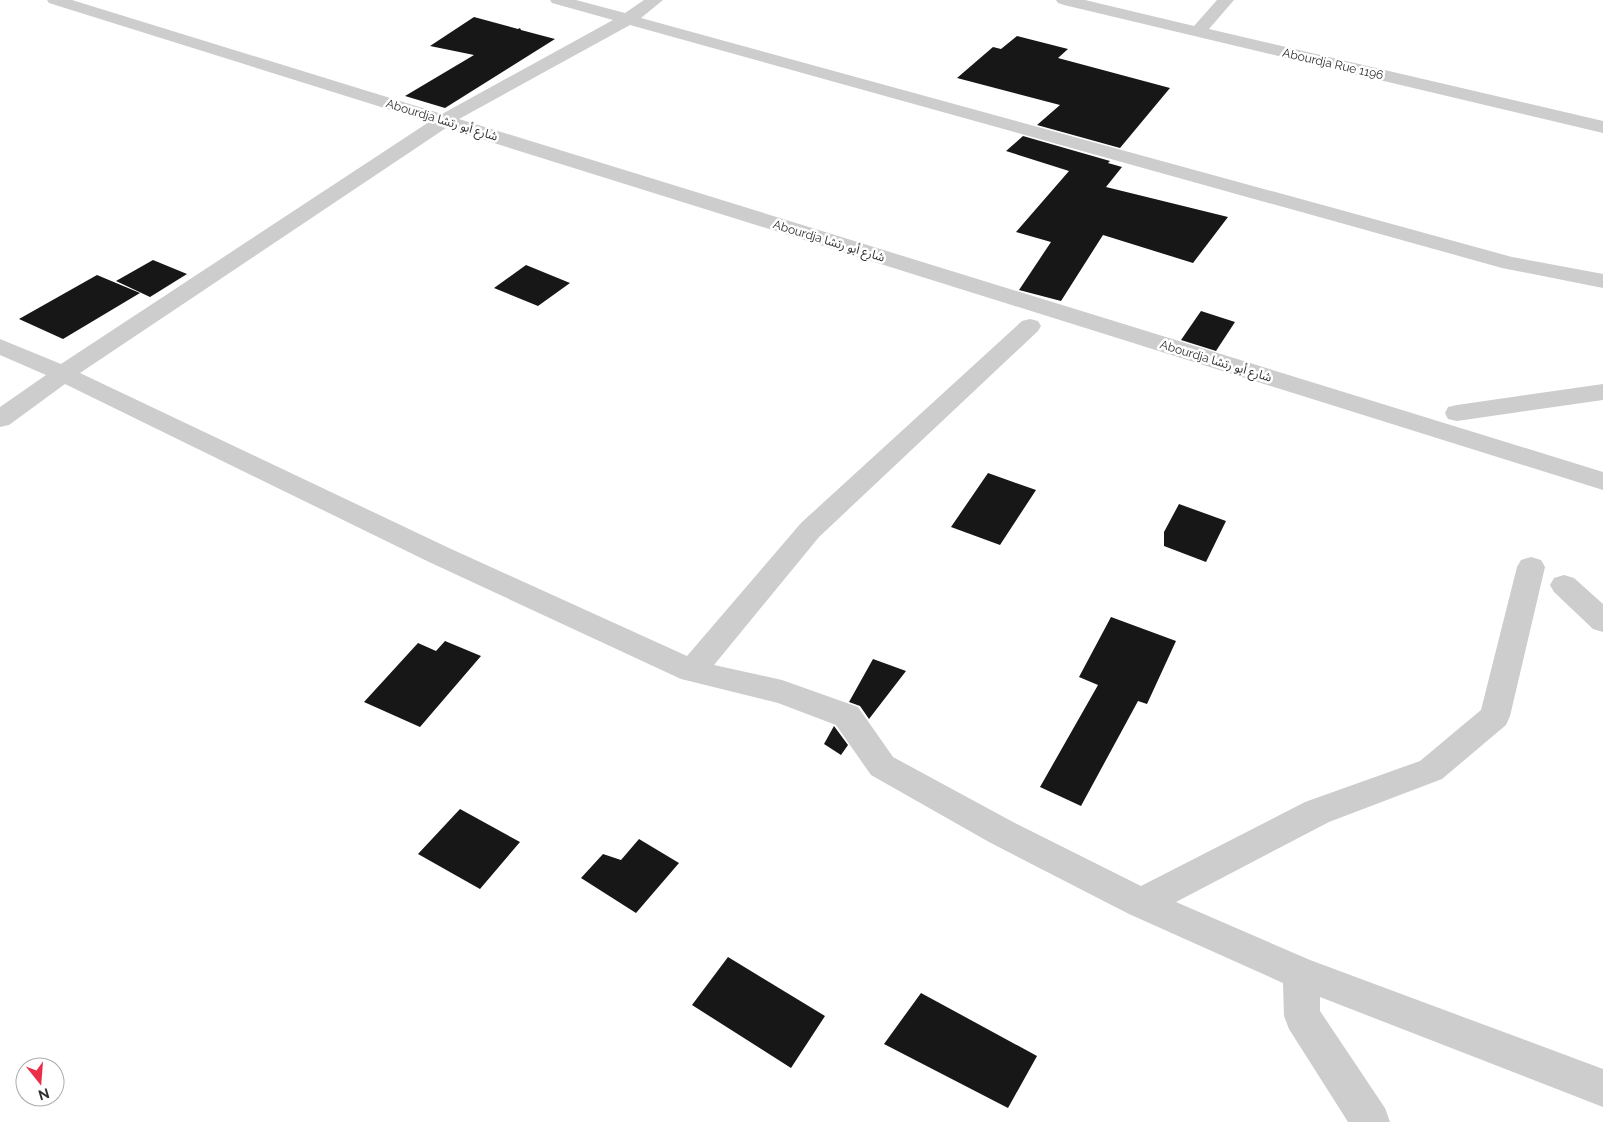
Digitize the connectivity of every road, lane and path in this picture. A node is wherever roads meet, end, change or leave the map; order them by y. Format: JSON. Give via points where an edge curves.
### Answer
{"nodes":[{"id":1,"x":55,"y":0,"type":"edge"},
{"id":2,"x":558,"y":0,"type":"edge"},
{"id":3,"x":655,"y":0,"type":"edge"},
{"id":4,"x":1064,"y":0,"type":"edge"},
{"id":5,"x":1226,"y":0,"type":"edge"},
{"id":6,"x":628,"y":19,"type":"junction"},
{"id":7,"x":1198,"y":32,"type":"junction"},
{"id":8,"x":443,"y":121,"type":"junction"},
{"id":9,"x":1603,"y":127,"type":"edge"},
{"id":10,"x":1510,"y":264,"type":"junction"},
{"id":11,"x":1603,"y":281,"type":"edge"},
{"id":12,"x":1603,"y":301,"type":"edge"},
{"id":13,"x":1030,"y":326,"type":"dead end"},
{"id":14,"x":0,"y":346,"type":"edge"},
{"id":15,"x":63,"y":374,"type":"junction"},
{"id":16,"x":1603,"y":392,"type":"edge"},
{"id":17,"x":1457,"y":413,"type":"dead end"},
{"id":18,"x":0,"y":419,"type":"edge"},
{"id":19,"x":1603,"y":481,"type":"edge"},
{"id":20,"x":1531,"y":568,"type":"dead end"},
{"id":21,"x":1603,"y":608,"type":"edge"},
{"id":22,"x":1603,"y":621,"type":"edge"},
{"id":23,"x":692,"y":671,"type":"junction"},
{"id":24,"x":1141,"y":903,"type":"junction"},
{"id":25,"x":1301,"y":973,"type":"junction"},
{"id":26,"x":1603,"y":1088,"type":"edge"},
{"id":27,"x":1371,"y":1122,"type":"edge"}],
"edges":[{"from":1,"to":8,"type":"street","name":"Abourdja شارع أبو رتشا"},
{"from":2,"to":6,"type":"street"},
{"from":3,"to":6,"type":"street"},
{"from":4,"to":7,"type":"street","name":"Abourdja Rue 1196"},
{"from":5,"to":7,"type":"street"},
{"from":6,"to":8,"type":"street"},
{"from":6,"to":10,"type":"street"},
{"from":7,"to":9,"type":"street","name":"Abourdja Rue 1196"},
{"from":8,"to":15,"type":"street"},
{"from":8,"to":19,"type":"street","name":"Abourdja شارع أبو رتشا"},
{"from":10,"to":11,"type":"street"},
{"from":10,"to":12,"type":"street"},
{"from":13,"to":23,"type":"street","via":[[810,530]]},
{"from":14,"to":15,"type":"street"},
{"from":15,"to":18,"type":"street"},
{"from":15,"to":23,"type":"street","via":[[439,555]]},
{"from":16,"to":17,"type":"street"},
{"from":20,"to":24,"type":"street","via":[[1495,716],[1431,770],[1317,812]]},
{"from":21,"to":22,"type":"street","via":[[1564,585]]},
{"from":23,"to":24,"type":"street","via":[[782,692],[847,716],[882,766],[1001,832]]},
{"from":24,"to":25,"type":"street"},
{"from":25,"to":26,"type":"street"},
{"from":25,"to":27,"type":"street","via":[[1302,1016]]}]}
